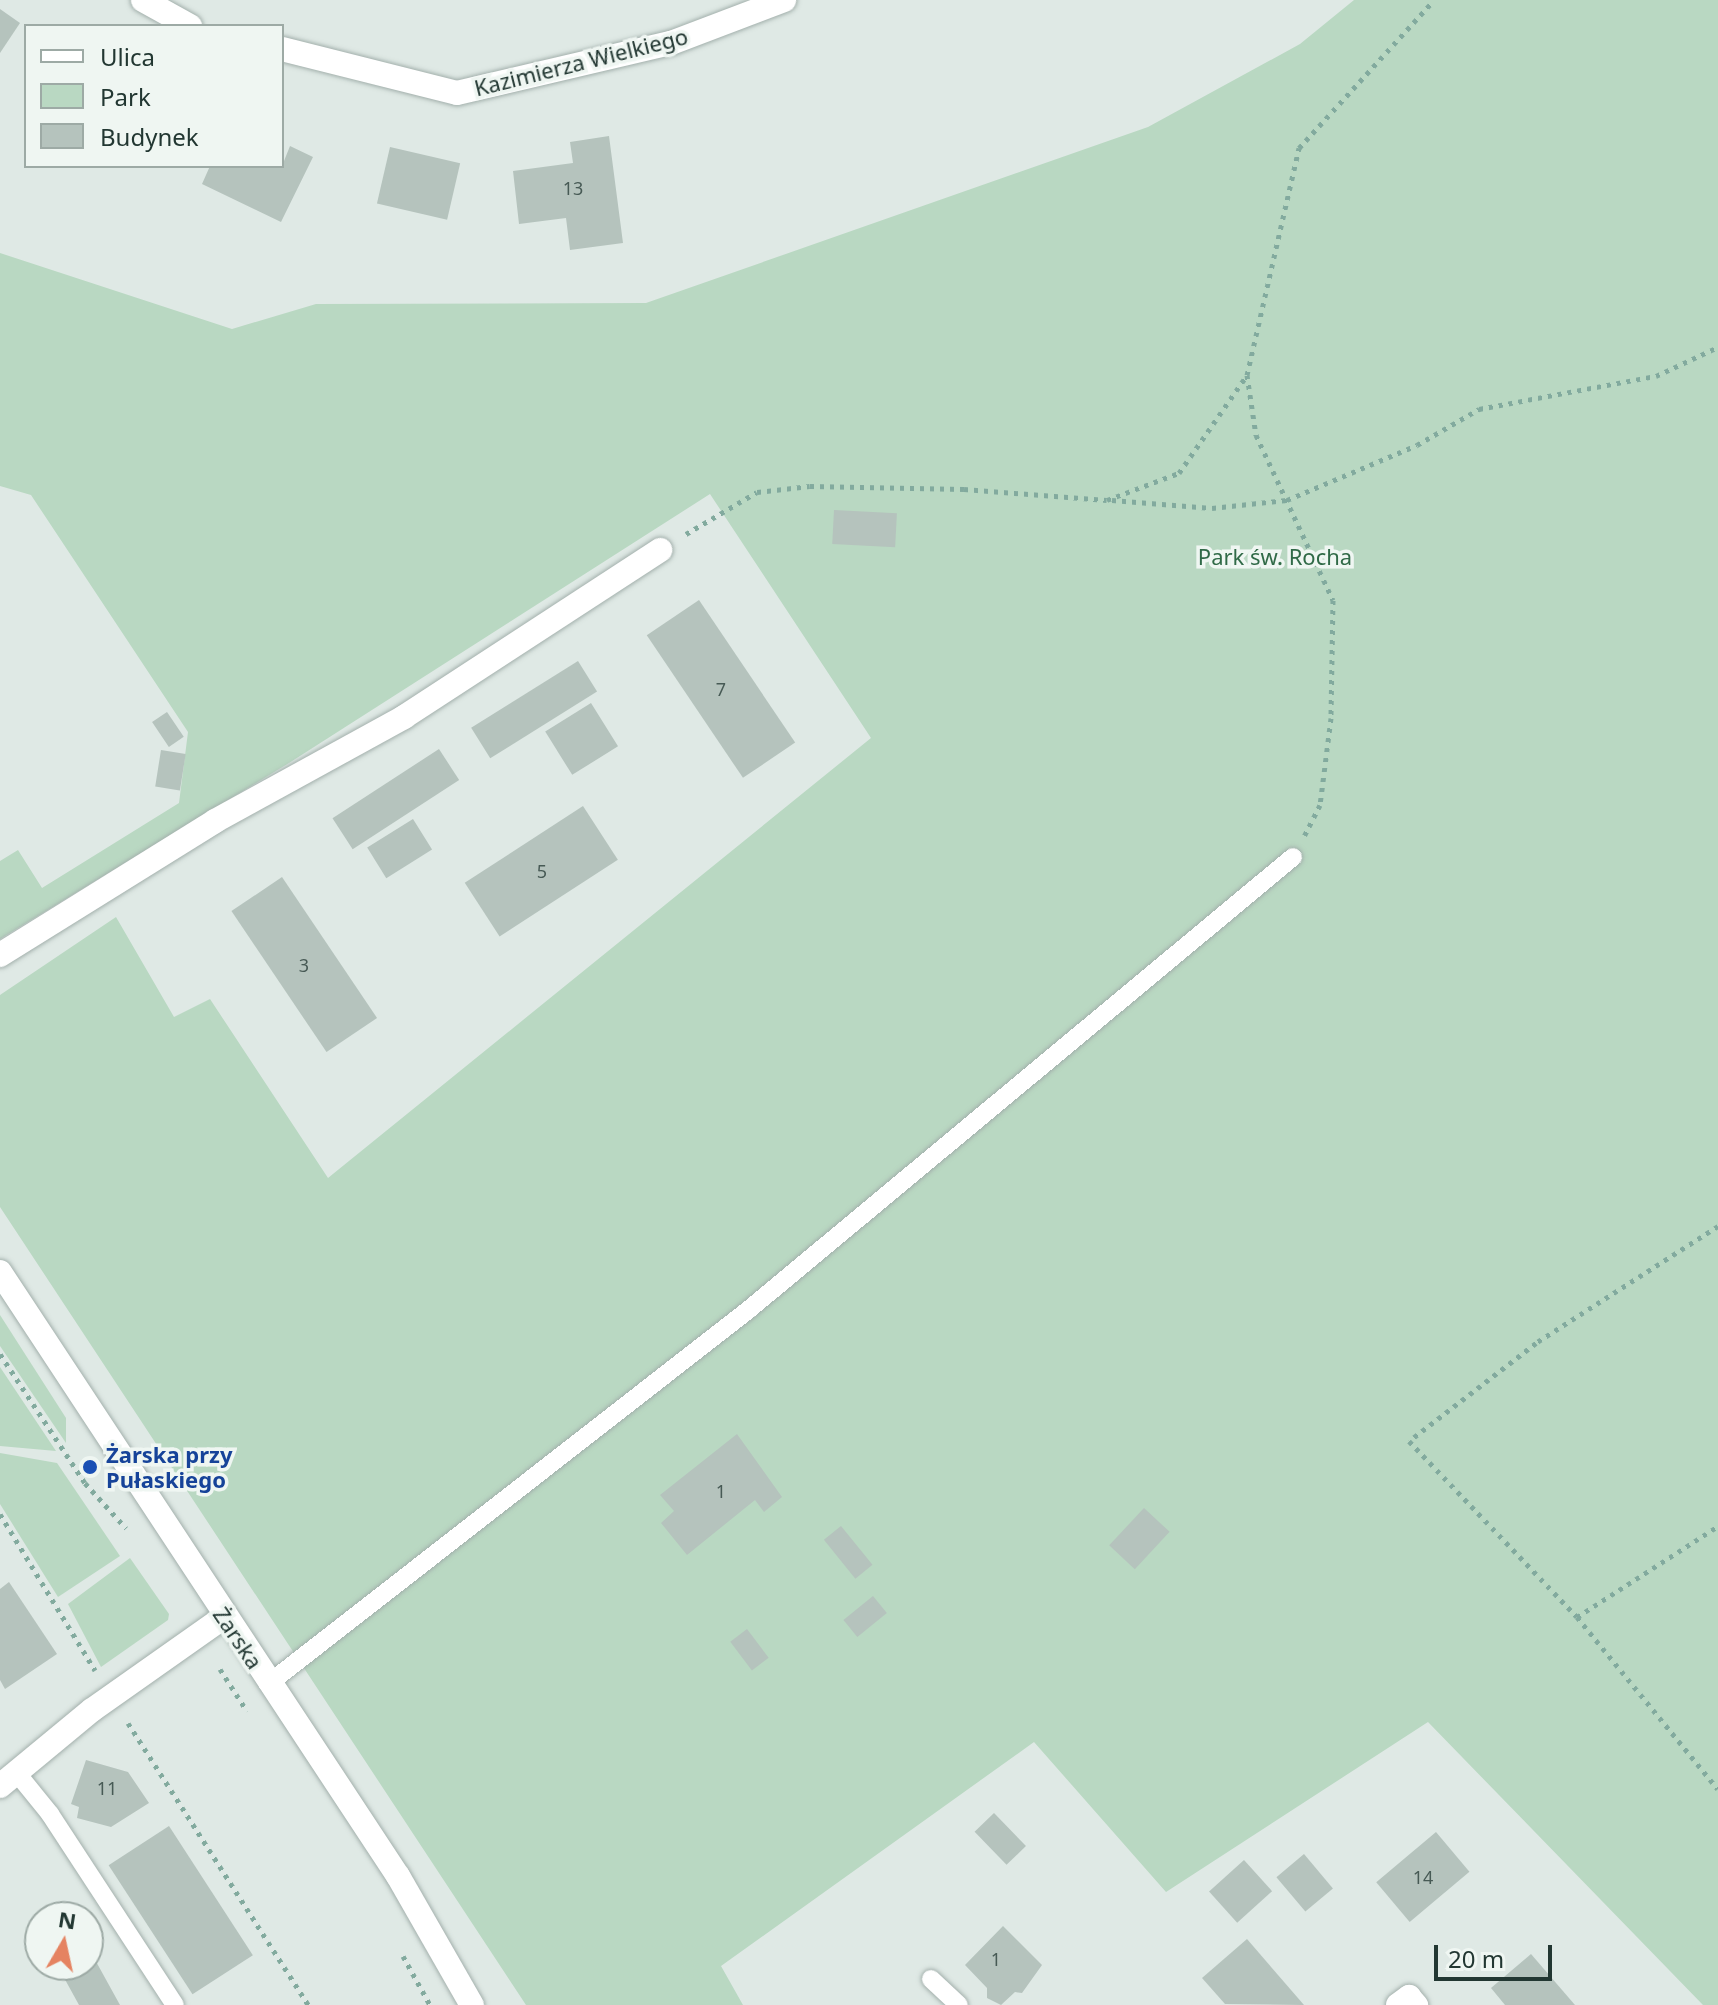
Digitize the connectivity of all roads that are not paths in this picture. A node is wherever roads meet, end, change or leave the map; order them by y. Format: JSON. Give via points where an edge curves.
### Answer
{"nodes":[{"id":1,"x":143,"y":0,"type":"edge"},
{"id":2,"x":784,"y":0,"type":"edge"},
{"id":3,"x":186,"y":24,"type":"edge"},
{"id":4,"x":284,"y":50,"type":"edge"},
{"id":5,"x":660,"y":550,"type":"road end"},
{"id":6,"x":1293,"y":857,"type":"road end"},
{"id":7,"x":0,"y":955,"type":"edge"},
{"id":8,"x":0,"y":1272,"type":"edge"},
{"id":9,"x":224,"y":1617,"type":"junction"},
{"id":10,"x":268,"y":1684,"type":"junction"},
{"id":11,"x":8,"y":1779,"type":"edge"},
{"id":12,"x":931,"y":1979,"type":"dead end"},
{"id":13,"x":175,"y":2005,"type":"edge"},
{"id":14,"x":472,"y":2005,"type":"edge"},
{"id":15,"x":959,"y":2005,"type":"edge"},
{"id":16,"x":1398,"y":2005,"type":"edge"},
{"id":17,"x":1416,"y":2005,"type":"edge"}],
"edges":[{"from":1,"to":3,"type":"street"},
{"from":2,"to":4,"type":"street","name":"Kazimierza Wielkiego","via":[[671,43],[457,93]]},
{"from":5,"to":7,"type":"street","via":[[404,717],[215,821]]},
{"from":6,"to":10,"type":"lane","via":[[747,1311]]},
{"from":8,"to":9,"type":"street","name":"Żarska"},
{"from":9,"to":10,"type":"street","name":"Żarska"},
{"from":9,"to":11,"type":"street"},
{"from":10,"to":14,"type":"street","name":"Żarska","via":[[398,1876]]},
{"from":11,"to":13,"type":"lane","via":[[50,1814]]},
{"from":12,"to":15,"type":"lane"},
{"from":16,"to":17,"type":"street","via":[[1409,1997]]}]}
